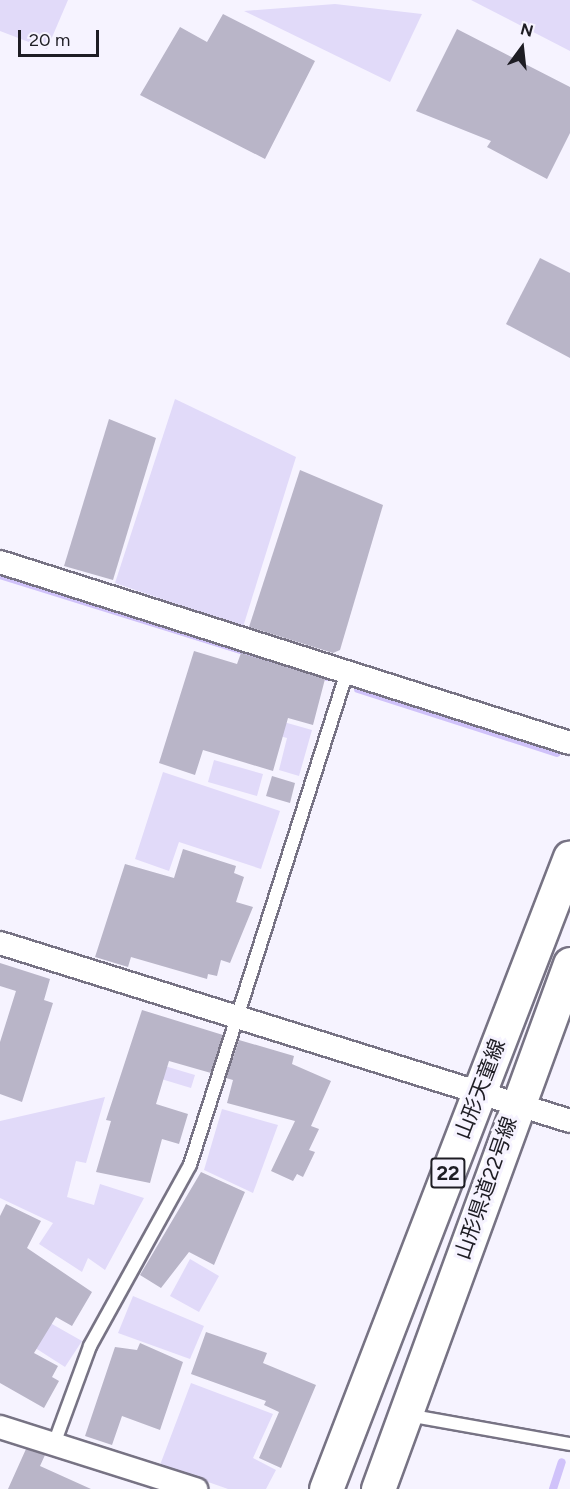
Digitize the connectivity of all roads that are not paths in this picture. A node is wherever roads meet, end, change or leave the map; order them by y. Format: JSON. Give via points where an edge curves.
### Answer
{"nodes":[{"id":1,"x":0,"y":562,"type":"edge"},
{"id":2,"x":347,"y":672,"type":"junction"},
{"id":3,"x":570,"y":743,"type":"edge"},
{"id":4,"x":570,"y":857,"type":"edge"},
{"id":5,"x":0,"y":943,"type":"edge"},
{"id":6,"x":570,"y":964,"type":"edge"},
{"id":7,"x":234,"y":1017,"type":"junction"},
{"id":8,"x":478,"y":1095,"type":"junction"},
{"id":9,"x":516,"y":1103,"type":"junction"},
{"id":10,"x":570,"y":1121,"type":"edge"},
{"id":11,"x":407,"y":1415,"type":"junction"},
{"id":12,"x":0,"y":1427,"type":"edge"},
{"id":13,"x":54,"y":1444,"type":"junction"},
{"id":14,"x":570,"y":1444,"type":"edge"},
{"id":15,"x":196,"y":1489,"type":"edge"},
{"id":16,"x":326,"y":1489,"type":"edge"},
{"id":17,"x":378,"y":1489,"type":"edge"}],
"edges":[{"from":1,"to":2,"type":"street"},
{"from":2,"to":3,"type":"street"},
{"from":2,"to":7,"type":"lane"},
{"from":4,"to":8,"type":"main road","name":"山形天童線","number":"22"},
{"from":5,"to":7,"type":"street"},
{"from":6,"to":9,"type":"main road","name":"山形県道22号線","number":"22"},
{"from":7,"to":8,"type":"street"},
{"from":7,"to":13,"type":"lane","via":[[190,1165],[90,1346]]},
{"from":8,"to":9,"type":"street"},
{"from":8,"to":16,"type":"main road","name":"山形天童線","number":"22"},
{"from":9,"to":10,"type":"street"},
{"from":9,"to":11,"type":"main road","name":"山形県道22号線","number":"22"},
{"from":11,"to":14,"type":"lane"},
{"from":11,"to":17,"type":"main road","number":"22"},
{"from":12,"to":13,"type":"street"},
{"from":13,"to":15,"type":"street"}]}
